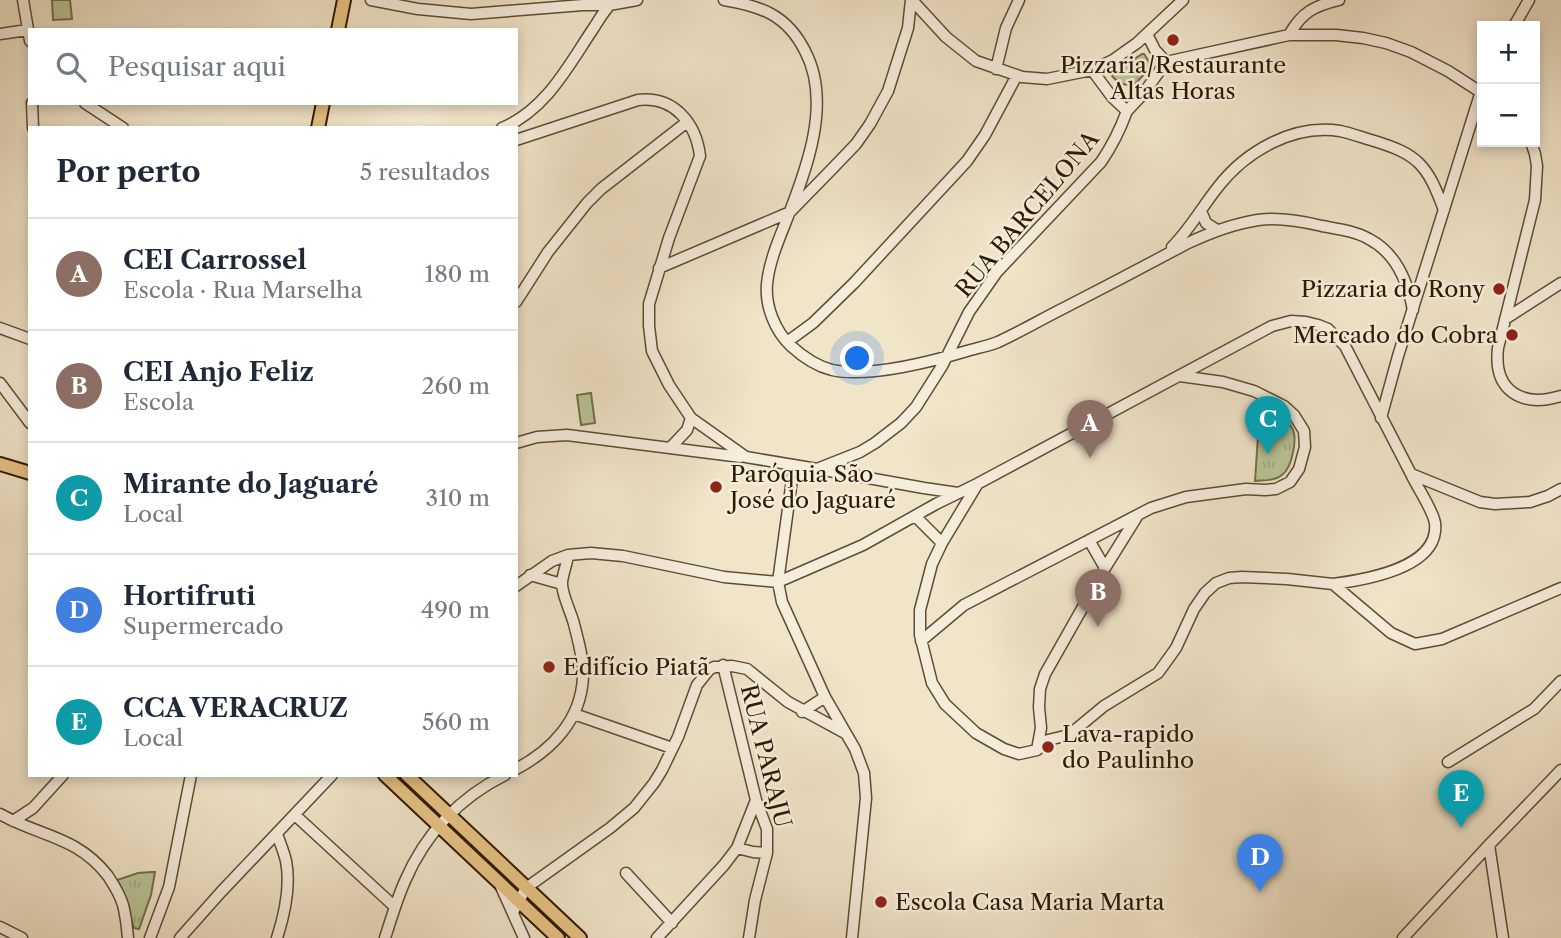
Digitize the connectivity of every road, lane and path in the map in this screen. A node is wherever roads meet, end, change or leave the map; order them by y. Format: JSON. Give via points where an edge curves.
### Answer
{"nodes":[{"id":1,"x":23,"y":0,"type":"edge"},
{"id":2,"x":344,"y":0,"type":"edge"},
{"id":3,"x":371,"y":0,"type":"edge"},
{"id":4,"x":512,"y":0,"type":"edge"},
{"id":5,"x":637,"y":0,"type":"edge"},
{"id":6,"x":724,"y":0,"type":"edge"},
{"id":7,"x":912,"y":0,"type":"edge"},
{"id":8,"x":1019,"y":0,"type":"edge"},
{"id":9,"x":1183,"y":0,"type":"edge"},
{"id":10,"x":1339,"y":0,"type":"edge"},
{"id":11,"x":1528,"y":0,"type":"edge"},
{"id":12,"x":612,"y":3,"type":"edge"},
{"id":13,"x":524,"y":5,"type":"edge"},
{"id":14,"x":508,"y":12,"type":"junction"},
{"id":15,"x":1517,"y":21,"type":"edge"},
{"id":16,"x":338,"y":28,"type":"edge"},
{"id":17,"x":0,"y":34,"type":"edge"},
{"id":18,"x":1147,"y":34,"type":"junction"},
{"id":19,"x":1289,"y":35,"type":"junction"},
{"id":20,"x":28,"y":36,"type":"edge"},
{"id":21,"x":1167,"y":62,"type":"junction"},
{"id":22,"x":996,"y":69,"type":"junction"},
{"id":23,"x":1092,"y":70,"type":"junction"},
{"id":24,"x":1017,"y":75,"type":"junction"},
{"id":25,"x":1477,"y":88,"type":"edge"},
{"id":26,"x":32,"y":105,"type":"edge"},
{"id":27,"x":88,"y":105,"type":"edge"},
{"id":28,"x":323,"y":105,"type":"edge"},
{"id":29,"x":1477,"y":107,"type":"edge"},
{"id":30,"x":1127,"y":111,"type":"junction"},
{"id":31,"x":688,"y":122,"type":"junction"},
{"id":32,"x":33,"y":126,"type":"edge"},
{"id":33,"x":120,"y":126,"type":"edge"},
{"id":34,"x":318,"y":126,"type":"edge"},
{"id":35,"x":507,"y":126,"type":"edge"},
{"id":36,"x":518,"y":139,"type":"edge"},
{"id":37,"x":1533,"y":147,"type":"edge"},
{"id":38,"x":1444,"y":210,"type":"junction"},
{"id":39,"x":1201,"y":211,"type":"junction"},
{"id":40,"x":790,"y":212,"type":"junction"},
{"id":41,"x":1217,"y":230,"type":"junction"},
{"id":42,"x":1165,"y":256,"type":"junction"},
{"id":43,"x":659,"y":268,"type":"junction"},
{"id":44,"x":1561,"y":283,"type":"edge"},
{"id":45,"x":518,"y":299,"type":"edge"},
{"id":46,"x":1413,"y":310,"type":"junction"},
{"id":47,"x":1506,"y":319,"type":"junction"},
{"id":48,"x":0,"y":328,"type":"edge"},
{"id":49,"x":28,"y":338,"type":"edge"},
{"id":50,"x":787,"y":342,"type":"junction"},
{"id":51,"x":947,"y":357,"type":"junction"},
{"id":52,"x":1180,"y":376,"type":"junction"},
{"id":53,"x":0,"y":383,"type":"edge"},
{"id":54,"x":1561,"y":396,"type":"edge"},
{"id":55,"x":691,"y":418,"type":"junction"},
{"id":56,"x":1381,"y":418,"type":"junction"},
{"id":57,"x":28,"y":420,"type":"edge"},
{"id":58,"x":518,"y":442,"type":"edge"},
{"id":59,"x":671,"y":447,"type":"junction"},
{"id":60,"x":746,"y":457,"type":"junction"},
{"id":61,"x":0,"y":464,"type":"edge"},
{"id":62,"x":794,"y":465,"type":"junction"},
{"id":63,"x":817,"y":469,"type":"junction"},
{"id":64,"x":28,"y":472,"type":"edge"},
{"id":65,"x":1411,"y":474,"type":"junction"},
{"id":66,"x":977,"y":484,"type":"junction"},
{"id":67,"x":1561,"y":489,"type":"edge"},
{"id":68,"x":959,"y":493,"type":"junction"},
{"id":69,"x":1139,"y":515,"type":"junction"},
{"id":70,"x":915,"y":516,"type":"junction"},
{"id":71,"x":1089,"y":540,"type":"junction"},
{"id":72,"x":942,"y":543,"type":"junction"},
{"id":73,"x":568,"y":555,"type":"junction"},
{"id":74,"x":1105,"y":568,"type":"junction"},
{"id":75,"x":530,"y":575,"type":"junction"},
{"id":76,"x":778,"y":582,"type":"junction"},
{"id":77,"x":518,"y":584,"type":"edge"},
{"id":78,"x":562,"y":584,"type":"junction"},
{"id":79,"x":1333,"y":584,"type":"junction"},
{"id":80,"x":1561,"y":588,"type":"edge"},
{"id":81,"x":921,"y":641,"type":"junction"},
{"id":82,"x":723,"y":665,"type":"junction"},
{"id":83,"x":1561,"y":681,"type":"edge"},
{"id":84,"x":825,"y":697,"type":"junction"},
{"id":85,"x":802,"y":712,"type":"junction"},
{"id":86,"x":574,"y":714,"type":"junction"},
{"id":87,"x":845,"y":733,"type":"junction"},
{"id":88,"x":672,"y":748,"type":"junction"},
{"id":89,"x":1037,"y":750,"type":"junction"},
{"id":90,"x":1448,"y":762,"type":"dead end"},
{"id":91,"x":518,"y":768,"type":"edge"},
{"id":92,"x":1561,"y":770,"type":"edge"},
{"id":93,"x":61,"y":777,"type":"edge"},
{"id":94,"x":191,"y":777,"type":"edge"},
{"id":95,"x":330,"y":777,"type":"edge"},
{"id":96,"x":387,"y":777,"type":"edge"},
{"id":97,"x":409,"y":777,"type":"edge"},
{"id":98,"x":501,"y":777,"type":"edge"},
{"id":99,"x":756,"y":800,"type":"junction"},
{"id":100,"x":0,"y":814,"type":"edge"},
{"id":101,"x":295,"y":815,"type":"junction"},
{"id":102,"x":449,"y":815,"type":"junction"},
{"id":103,"x":13,"y":821,"type":"junction"},
{"id":104,"x":439,"y":826,"type":"junction"},
{"id":105,"x":277,"y":834,"type":"junction"},
{"id":106,"x":1489,"y":845,"type":"junction"},
{"id":107,"x":737,"y":848,"type":"junction"},
{"id":108,"x":768,"y":853,"type":"junction"},
{"id":109,"x":626,"y":873,"type":"dead end"},
{"id":110,"x":526,"y":888,"type":"junction"},
{"id":111,"x":395,"y":907,"type":"junction"},
{"id":112,"x":516,"y":907,"type":"junction"},
{"id":113,"x":672,"y":923,"type":"junction"},
{"id":114,"x":0,"y":927,"type":"edge"},
{"id":115,"x":22,"y":938,"type":"edge"},
{"id":116,"x":128,"y":938,"type":"edge"},
{"id":117,"x":150,"y":938,"type":"edge"},
{"id":118,"x":180,"y":938,"type":"edge"},
{"id":119,"x":277,"y":938,"type":"edge"},
{"id":120,"x":385,"y":938,"type":"edge"},
{"id":121,"x":524,"y":938,"type":"edge"},
{"id":122,"x":558,"y":938,"type":"edge"},
{"id":123,"x":580,"y":938,"type":"edge"},
{"id":124,"x":657,"y":938,"type":"edge"},
{"id":125,"x":749,"y":938,"type":"edge"},
{"id":126,"x":852,"y":938,"type":"edge"},
{"id":127,"x":1403,"y":938,"type":"edge"},
{"id":128,"x":1503,"y":938,"type":"edge"}],
"edges":[{"from":1,"to":20,"type":"street"},
{"from":2,"to":16,"type":"main road"},
{"from":3,"to":14,"type":"street","via":[[438,12]]},
{"from":4,"to":14,"type":"street"},
{"from":5,"to":12,"type":"street"},
{"from":6,"to":40,"type":"street","via":[[755,7],[783,22],[793,30],[814,71],[818,108],[808,161]]},
{"from":7,"to":22,"type":"street","via":[[960,50]]},
{"from":7,"to":40,"type":"street","via":[[900,57],[877,113],[856,144]]},
{"from":8,"to":22,"type":"street"},
{"from":9,"to":18,"type":"street"},
{"from":10,"to":19,"type":"street","via":[[1313,8]]},
{"from":11,"to":15,"type":"street"},
{"from":12,"to":13,"type":"street"},
{"from":12,"to":35,"type":"street","via":[[551,90],[530,112]]},
{"from":13,"to":14,"type":"street"},
{"from":17,"to":20,"type":"street"},
{"from":18,"to":21,"type":"street"},
{"from":18,"to":23,"type":"street"},
{"from":19,"to":21,"type":"street"},
{"from":19,"to":25,"type":"street","via":[[1336,35],[1386,43]]},
{"from":21,"to":30,"type":"street","name":"RUA BARCELONA"},
{"from":22,"to":24,"type":"street"},
{"from":23,"to":24,"type":"street","via":[[1047,79]]},
{"from":23,"to":30,"type":"street"},
{"from":24,"to":50,"type":"street","via":[[967,161],[854,283]]},
{"from":26,"to":32,"type":"street"},
{"from":27,"to":33,"type":"street"},
{"from":28,"to":34,"type":"main road"},
{"from":29,"to":38,"type":"street"},
{"from":30,"to":51,"type":"street","name":"RUA BARCELONA","via":[[1101,162],[984,289]]},
{"from":31,"to":36,"type":"street","via":[[674,108],[650,98]]},
{"from":31,"to":43,"type":"street","via":[[700,156]]},
{"from":31,"to":45,"type":"street","via":[[587,203]]},
{"from":37,"to":47,"type":"street","via":[[1538,178],[1535,200]]},
{"from":38,"to":39,"type":"street","via":[[1430,176],[1413,156],[1396,147],[1326,130],[1281,138],[1247,158]]},
{"from":38,"to":46,"type":"street"},
{"from":39,"to":41,"type":"street","via":[[1206,223]]},
{"from":39,"to":42,"type":"street"},
{"from":40,"to":43,"type":"street"},
{"from":40,"to":50,"type":"street","via":[[767,283],[773,320]]},
{"from":41,"to":42,"type":"street"},
{"from":41,"to":46,"type":"street","via":[[1284,219],[1369,239],[1398,267]]},
{"from":42,"to":51,"type":"street","via":[[997,343]]},
{"from":43,"to":55,"type":"street","via":[[649,304],[652,351]]},
{"from":44,"to":47,"type":"street"},
{"from":46,"to":56,"type":"street"},
{"from":47,"to":54,"type":"street","via":[[1497,359],[1503,383],[1529,400]]},
{"from":48,"to":49,"type":"street"},
{"from":50,"to":51,"type":"street","via":[[806,359],[842,371],[879,370]]},
{"from":51,"to":63,"type":"street","name":"RUA BARCELONA","via":[[923,398],[901,423],[860,452]]},
{"from":52,"to":56,"type":"street","via":[[1272,326],[1306,322],[1328,329],[1345,346]]},
{"from":52,"to":66,"type":"street"},
{"from":52,"to":69,"type":"street","via":[[1254,391],[1284,406],[1302,425],[1303,457],[1295,476],[1276,489],[1186,497]]},
{"from":53,"to":57,"type":"street"},
{"from":55,"to":59,"type":"street","via":[[687,430]]},
{"from":55,"to":60,"type":"street"},
{"from":56,"to":65,"type":"street"},
{"from":58,"to":59,"type":"street","via":[[558,434]]},
{"from":59,"to":60,"type":"street"},
{"from":60,"to":62,"type":"street"},
{"from":61,"to":64,"type":"main road"},
{"from":62,"to":63,"type":"street"},
{"from":62,"to":76,"type":"street"},
{"from":63,"to":68,"type":"street"},
{"from":65,"to":67,"type":"street","via":[[1495,504],[1530,502]]},
{"from":65,"to":79,"type":"street","via":[[1434,519],[1428,548],[1408,565]]},
{"from":66,"to":68,"type":"street"},
{"from":66,"to":72,"type":"street"},
{"from":68,"to":70,"type":"street"},
{"from":69,"to":71,"type":"street"},
{"from":69,"to":74,"type":"street"},
{"from":70,"to":72,"type":"street"},
{"from":70,"to":76,"type":"street","via":[[863,545]]},
{"from":71,"to":74,"type":"street"},
{"from":71,"to":81,"type":"street","via":[[964,605]]},
{"from":72,"to":81,"type":"street","via":[[920,610]]},
{"from":73,"to":75,"type":"street"},
{"from":73,"to":76,"type":"street","via":[[607,553],[723,577]]},
{"from":73,"to":78,"type":"street"},
{"from":74,"to":89,"type":"street","via":[[1045,674]]},
{"from":75,"to":77,"type":"street"},
{"from":75,"to":78,"type":"street"},
{"from":76,"to":84,"type":"street","via":[[782,602]]},
{"from":78,"to":86,"type":"street","via":[[583,663],[582,690]]},
{"from":79,"to":80,"type":"street","via":[[1391,633],[1415,644],[1442,639]]},
{"from":79,"to":89,"type":"street","via":[[1242,577],[1216,583],[1194,609],[1176,648],[1157,673],[1104,706],[1069,735],[1048,740]]},
{"from":81,"to":89,"type":"street","via":[[932,683],[951,711],[1004,749],[1018,754]]},
{"from":82,"to":85,"type":"street","via":[[747,669]]},
{"from":82,"to":88,"type":"street","via":[[709,670],[697,685]]},
{"from":82,"to":99,"type":"street","name":"RUA PARAJU"},
{"from":83,"to":90,"type":"street","via":[[1534,709]]},
{"from":84,"to":85,"type":"street"},
{"from":84,"to":87,"type":"street"},
{"from":85,"to":87,"type":"street"},
{"from":86,"to":88,"type":"street"},
{"from":86,"to":91,"type":"street","via":[[545,751]]},
{"from":87,"to":126,"type":"street","via":[[864,774],[866,798]]},
{"from":88,"to":110,"type":"street","via":[[654,783],[634,808]]},
{"from":92,"to":106,"type":"street"},
{"from":93,"to":103,"type":"street","via":[[33,808]]},
{"from":94,"to":117,"type":"street","via":[[169,887]]},
{"from":95,"to":101,"type":"street"},
{"from":96,"to":104,"type":"main road"},
{"from":97,"to":102,"type":"main road"},
{"from":98,"to":102,"type":"street"},
{"from":99,"to":107,"type":"street"},
{"from":99,"to":108,"type":"street","name":"RUA PARAJU","via":[[767,829]]},
{"from":100,"to":103,"type":"street"},
{"from":101,"to":105,"type":"street"},
{"from":101,"to":111,"type":"street"},
{"from":102,"to":104,"type":"street"},
{"from":102,"to":110,"type":"main road"},
{"from":103,"to":116,"type":"street","via":[[72,844],[92,858],[115,886]]},
{"from":104,"to":111,"type":"street","via":[[415,859]]},
{"from":104,"to":112,"type":"main road","via":[[500,883]]},
{"from":105,"to":118,"type":"street"},
{"from":105,"to":119,"type":"street","via":[[287,876]]},
{"from":106,"to":127,"type":"street"},
{"from":106,"to":128,"type":"street"},
{"from":107,"to":108,"type":"street"},
{"from":107,"to":113,"type":"street"},
{"from":108,"to":125,"type":"street","name":"RUA PARAJU"},
{"from":109,"to":113,"type":"street"},
{"from":110,"to":112,"type":"street"},
{"from":110,"to":123,"type":"main road"},
{"from":111,"to":120,"type":"street"},
{"from":112,"to":121,"type":"street"},
{"from":112,"to":122,"type":"main road"},
{"from":113,"to":124,"type":"street"},
{"from":114,"to":115,"type":"street"}]}
